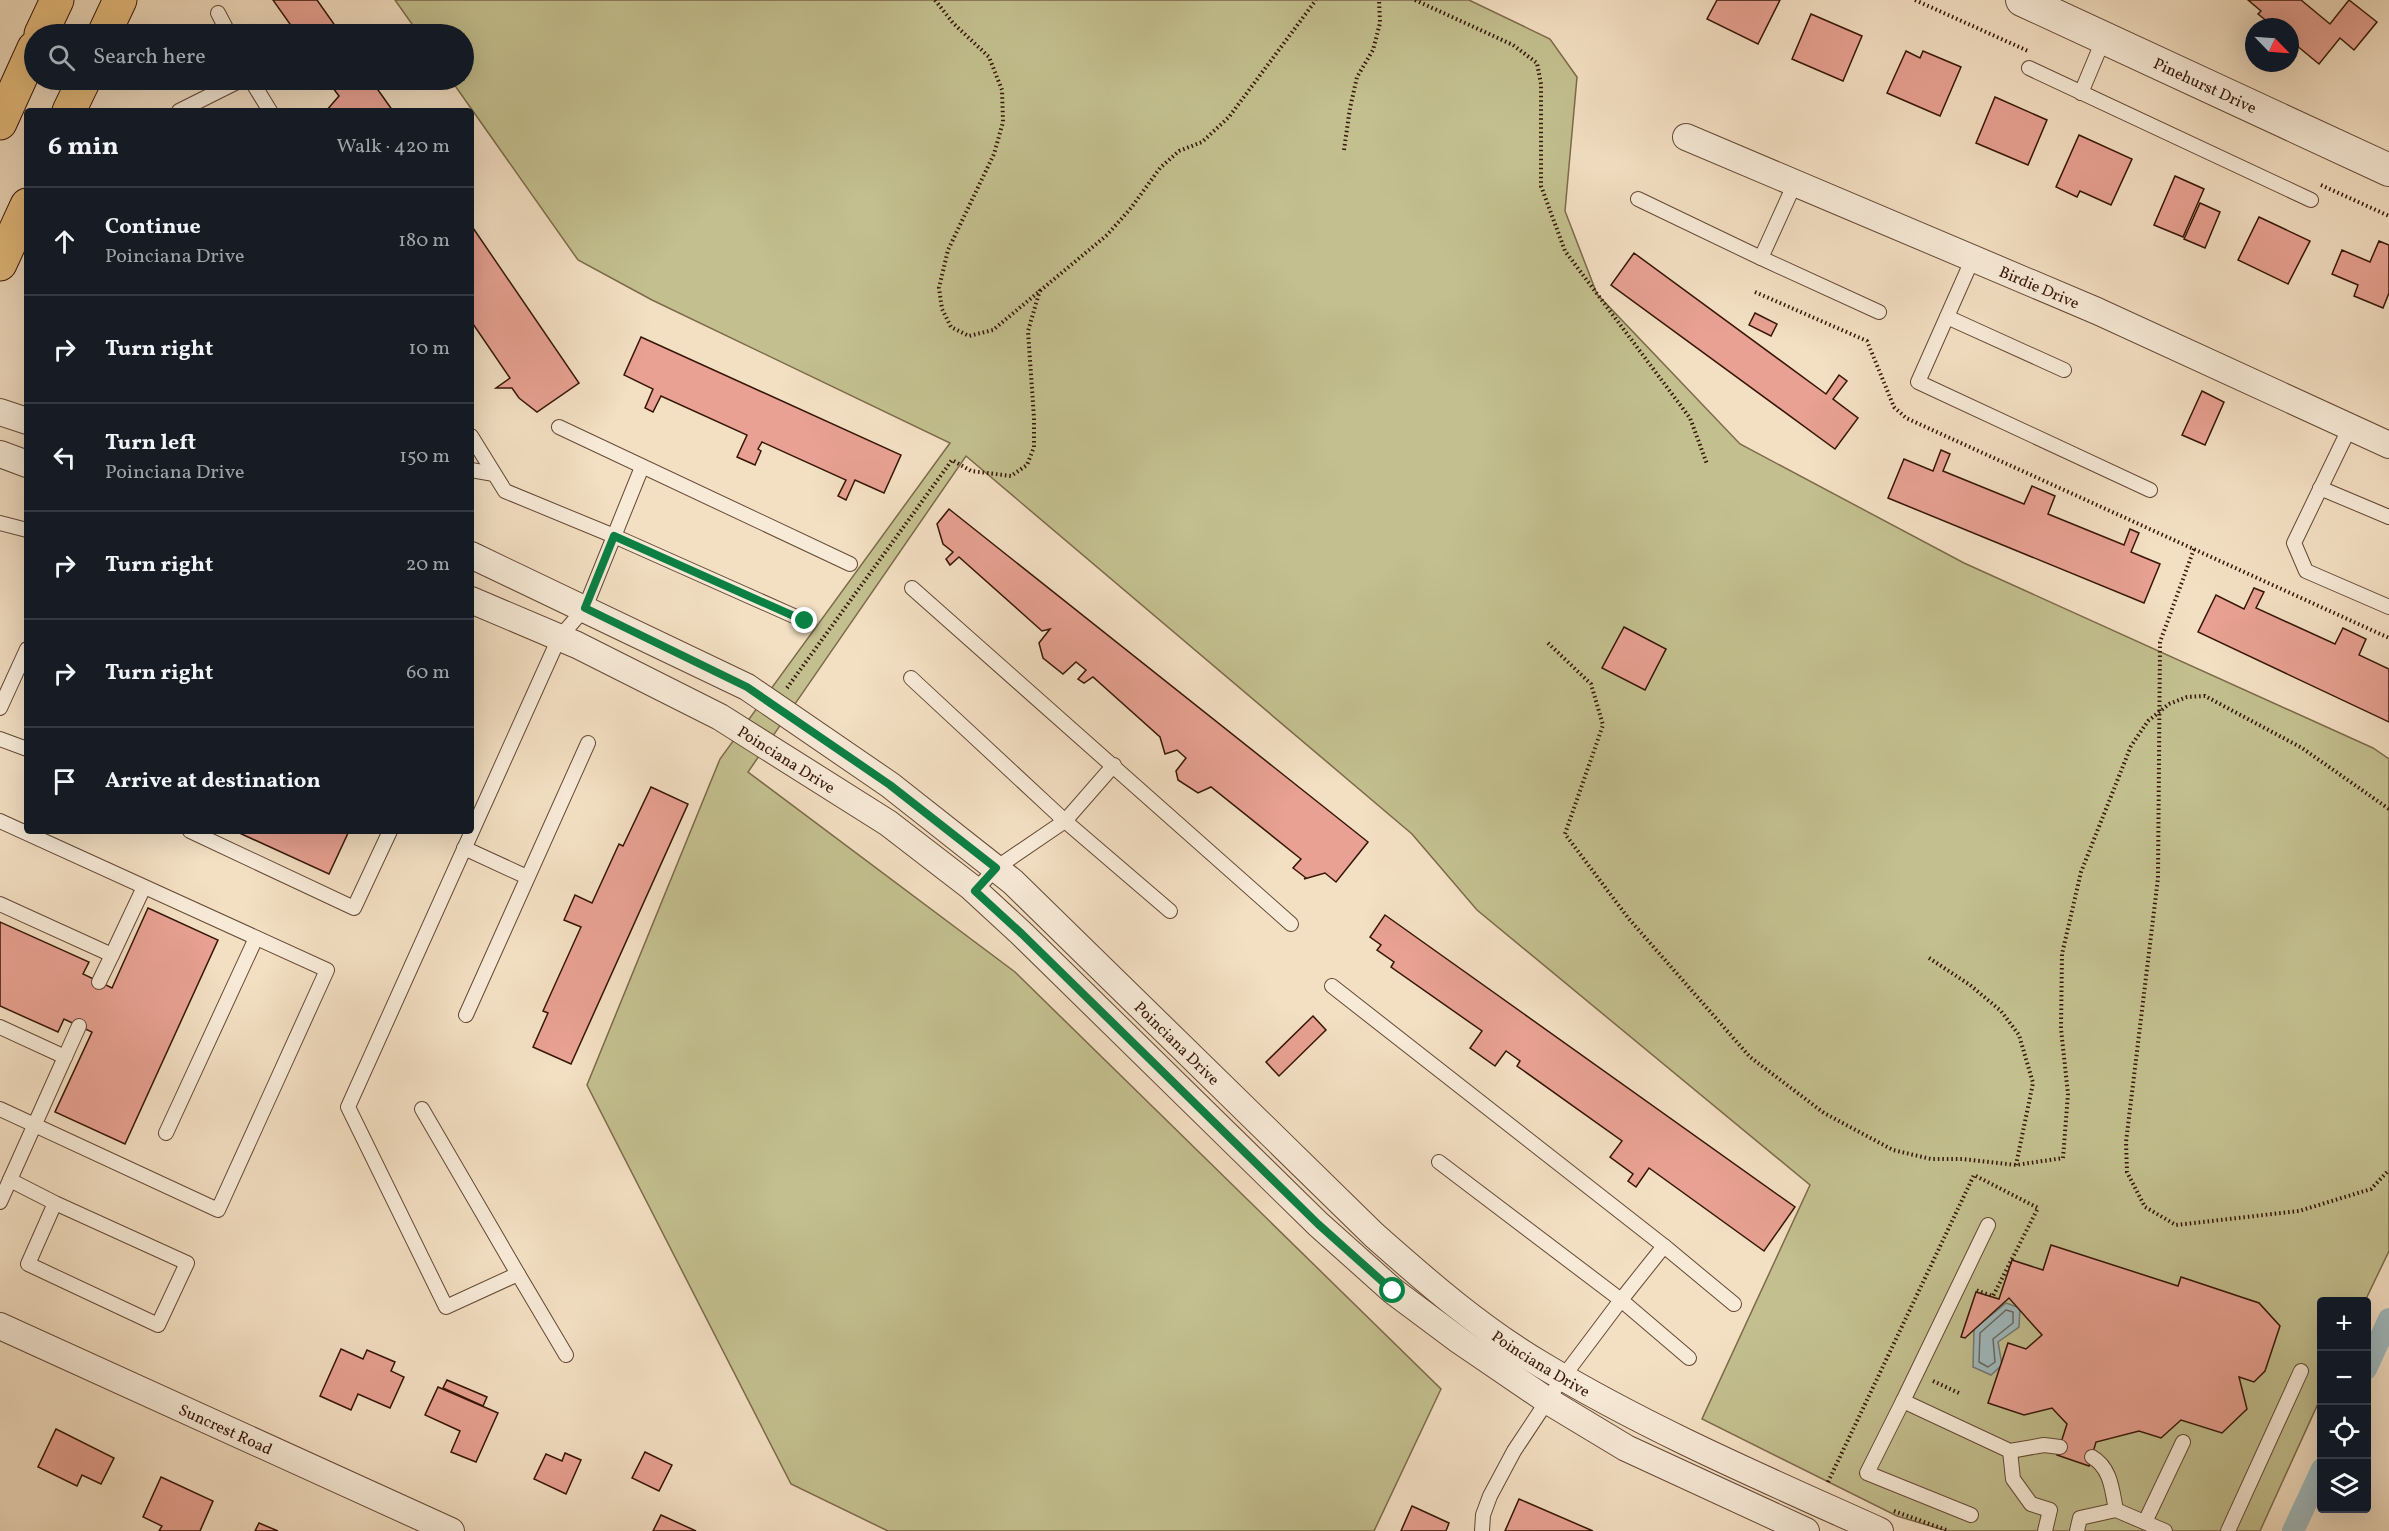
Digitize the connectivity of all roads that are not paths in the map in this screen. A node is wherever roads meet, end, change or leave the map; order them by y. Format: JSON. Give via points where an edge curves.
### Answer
{"nodes":[{"id":1,"x":57,"y":0,"type":"edge"},
{"id":2,"x":120,"y":0,"type":"edge"},
{"id":3,"x":2022,"y":0,"type":"edge"},
{"id":4,"x":218,"y":13,"type":"dead end"},
{"id":5,"x":46,"y":24,"type":"edge"},
{"id":6,"x":109,"y":24,"type":"edge"},
{"id":7,"x":224,"y":24,"type":"edge"},
{"id":8,"x":2104,"y":38,"type":"junction"},
{"id":9,"x":2029,"y":68,"type":"dead end"},
{"id":10,"x":24,"y":70,"type":"edge"},
{"id":11,"x":79,"y":90,"type":"edge"},
{"id":12,"x":221,"y":90,"type":"edge"},
{"id":13,"x":257,"y":90,"type":"edge"},
{"id":14,"x":2081,"y":93,"type":"junction"},
{"id":15,"x":70,"y":108,"type":"edge"},
{"id":16,"x":184,"y":108,"type":"edge"},
{"id":17,"x":268,"y":108,"type":"edge"},
{"id":18,"x":0,"y":123,"type":"edge"},
{"id":19,"x":1686,"y":137,"type":"dead end"},
{"id":20,"x":2389,"y":170,"type":"edge"},
{"id":21,"x":1795,"y":183,"type":"junction"},
{"id":22,"x":1638,"y":199,"type":"dead end"},
{"id":23,"x":2311,"y":201,"type":"dead end"},
{"id":24,"x":24,"y":211,"type":"edge"},
{"id":25,"x":1761,"y":258,"type":"junction"},
{"id":26,"x":1973,"y":258,"type":"junction"},
{"id":27,"x":0,"y":264,"type":"edge"},
{"id":28,"x":1879,"y":312,"type":"dead end"},
{"id":29,"x":1947,"y":317,"type":"junction"},
{"id":30,"x":2064,"y":370,"type":"dead end"},
{"id":31,"x":0,"y":412,"type":"edge"},
{"id":32,"x":24,"y":419,"type":"edge"},
{"id":33,"x":559,"y":427,"type":"dead end"},
{"id":34,"x":2350,"y":427,"type":"junction"},
{"id":35,"x":474,"y":441,"type":"edge"},
{"id":36,"x":2389,"y":445,"type":"edge"},
{"id":37,"x":0,"y":454,"type":"edge"},
{"id":38,"x":24,"y":463,"type":"edge"},
{"id":39,"x":642,"y":467,"type":"junction"},
{"id":40,"x":474,"y":471,"type":"edge"},
{"id":41,"x":494,"y":474,"type":"junction"},
{"id":42,"x":2320,"y":488,"type":"junction"},
{"id":43,"x":2150,"y":490,"type":"dead end"},
{"id":44,"x":2389,"y":517,"type":"edge"},
{"id":45,"x":0,"y":523,"type":"edge"},
{"id":46,"x":24,"y":529,"type":"edge"},
{"id":47,"x":614,"y":536,"type":"junction"},
{"id":48,"x":474,"y":556,"type":"edge"},
{"id":49,"x":850,"y":564,"type":"dead end"},
{"id":50,"x":912,"y":588,"type":"dead end"},
{"id":51,"x":474,"y":601,"type":"edge"},
{"id":52,"x":2389,"y":607,"type":"edge"},
{"id":53,"x":585,"y":608,"type":"junction"},
{"id":54,"x":805,"y":621,"type":"dead end"},
{"id":55,"x":559,"y":638,"type":"junction"},
{"id":56,"x":24,"y":656,"type":"edge"},
{"id":57,"x":911,"y":678,"type":"dead end"},
{"id":58,"x":0,"y":708,"type":"edge"},
{"id":59,"x":0,"y":739,"type":"edge"},
{"id":60,"x":588,"y":743,"type":"dead end"},
{"id":61,"x":24,"y":747,"type":"edge"},
{"id":62,"x":1114,"y":765,"type":"junction"},
{"id":63,"x":0,"y":821,"type":"edge"},
{"id":64,"x":1065,"y":821,"type":"junction"},
{"id":65,"x":474,"y":826,"type":"edge"},
{"id":66,"x":24,"y":832,"type":"edge"},
{"id":67,"x":28,"y":834,"type":"edge"},
{"id":68,"x":196,"y":834,"type":"edge"},
{"id":69,"x":389,"y":834,"type":"edge"},
{"id":70,"x":470,"y":834,"type":"edge"},
{"id":71,"x":464,"y":848,"type":"junction"},
{"id":72,"x":996,"y":868,"type":"junction"},
{"id":73,"x":526,"y":877,"type":"junction"},
{"id":74,"x":144,"y":887,"type":"junction"},
{"id":75,"x":975,"y":891,"type":"junction"},
{"id":76,"x":0,"y":904,"type":"edge"},
{"id":77,"x":1170,"y":911,"type":"dead end"},
{"id":78,"x":1292,"y":924,"type":"dead end"},
{"id":79,"x":256,"y":938,"type":"junction"},
{"id":80,"x":112,"y":955,"type":"junction"},
{"id":81,"x":99,"y":982,"type":"dead end"},
{"id":82,"x":1332,"y":986,"type":"dead end"},
{"id":83,"x":466,"y":1015,"type":"dead end"},
{"id":84,"x":79,"y":1026,"type":"dead end"},
{"id":85,"x":0,"y":1028,"type":"edge"},
{"id":86,"x":65,"y":1057,"type":"junction"},
{"id":87,"x":0,"y":1109,"type":"edge"},
{"id":88,"x":422,"y":1109,"type":"dead end"},
{"id":89,"x":35,"y":1125,"type":"junction"},
{"id":90,"x":166,"y":1133,"type":"dead end"},
{"id":91,"x":1439,"y":1162,"type":"dead end"},
{"id":92,"x":10,"y":1180,"type":"junction"},
{"id":93,"x":0,"y":1202,"type":"edge"},
{"id":94,"x":55,"y":1203,"type":"junction"},
{"id":95,"x":1988,"y":1225,"type":"dead end"},
{"id":96,"x":1664,"y":1246,"type":"junction"},
{"id":97,"x":518,"y":1274,"type":"junction"},
{"id":98,"x":1622,"y":1300,"type":"junction"},
{"id":99,"x":1734,"y":1304,"type":"dead end"},
{"id":100,"x":0,"y":1326,"type":"edge"},
{"id":101,"x":566,"y":1355,"type":"dead end"},
{"id":102,"x":1689,"y":1358,"type":"dead end"},
{"id":103,"x":2301,"y":1371,"type":"dead end"},
{"id":104,"x":1563,"y":1377,"type":"junction"},
{"id":105,"x":1548,"y":1401,"type":"junction"},
{"id":106,"x":1903,"y":1401,"type":"junction"},
{"id":107,"x":2182,"y":1442,"type":"dead end"},
{"id":108,"x":2060,"y":1447,"type":"dead end"},
{"id":109,"x":2010,"y":1451,"type":"junction"},
{"id":110,"x":2092,"y":1457,"type":"dead end"},
{"id":111,"x":2116,"y":1510,"type":"junction"},
{"id":112,"x":1971,"y":1515,"type":"dead end"},
{"id":113,"x":1887,"y":1521,"type":"edge"},
{"id":114,"x":2145,"y":1522,"type":"junction"},
{"id":115,"x":451,"y":1531,"type":"edge"},
{"id":116,"x":1482,"y":1531,"type":"edge"},
{"id":117,"x":1806,"y":1531,"type":"edge"},
{"id":118,"x":2045,"y":1531,"type":"edge"},
{"id":119,"x":2077,"y":1531,"type":"edge"},
{"id":120,"x":2165,"y":1531,"type":"edge"},
{"id":121,"x":2228,"y":1531,"type":"edge"}],
"edges":[{"from":1,"to":5,"type":"main road"},
{"from":2,"to":6,"type":"main road"},
{"from":3,"to":8,"type":"street","name":"Pinehurst Drive"},
{"from":4,"to":7,"type":"lane"},
{"from":8,"to":14,"type":"lane"},
{"from":8,"to":20,"type":"street","name":"Pinehurst Drive"},
{"from":9,"to":14,"type":"lane"},
{"from":10,"to":18,"type":"main road"},
{"from":11,"to":15,"type":"main road"},
{"from":12,"to":16,"type":"lane"},
{"from":13,"to":17,"type":"lane"},
{"from":14,"to":23,"type":"lane"},
{"from":19,"to":21,"type":"street","name":"Birdie Drive"},
{"from":21,"to":25,"type":"lane"},
{"from":21,"to":26,"type":"street","name":"Birdie Drive"},
{"from":22,"to":25,"type":"lane"},
{"from":24,"to":27,"type":"main road"},
{"from":25,"to":28,"type":"lane"},
{"from":26,"to":29,"type":"lane"},
{"from":26,"to":34,"type":"street","name":"Birdie Drive"},
{"from":29,"to":30,"type":"lane"},
{"from":29,"to":43,"type":"lane","via":[[1918,382]]},
{"from":31,"to":32,"type":"street"},
{"from":33,"to":39,"type":"lane"},
{"from":34,"to":36,"type":"street","name":"Birdie Drive"},
{"from":34,"to":42,"type":"lane"},
{"from":35,"to":41,"type":"lane"},
{"from":37,"to":38,"type":"street"},
{"from":39,"to":47,"type":"lane"},
{"from":39,"to":49,"type":"lane"},
{"from":40,"to":41,"type":"lane"},
{"from":41,"to":47,"type":"lane","via":[[505,491]]},
{"from":42,"to":44,"type":"lane"},
{"from":42,"to":52,"type":"lane","via":[[2294,543],[2306,571]]},
{"from":45,"to":46,"type":"lane"},
{"from":47,"to":53,"type":"lane"},
{"from":47,"to":54,"type":"lane"},
{"from":48,"to":53,"type":"street","name":"Poinciana Drive"},
{"from":50,"to":62,"type":"lane"},
{"from":51,"to":55,"type":"street","name":"Poinciana Drive"},
{"from":53,"to":55,"type":"lane"},
{"from":53,"to":72,"type":"street","name":"Poinciana Drive","via":[[747,687],[890,785]]},
{"from":55,"to":65,"type":"lane"},
{"from":55,"to":75,"type":"street","name":"Poinciana Drive","via":[[729,722],[888,823]]},
{"from":56,"to":58,"type":"lane"},
{"from":57,"to":64,"type":"lane"},
{"from":59,"to":61,"type":"lane"},
{"from":60,"to":73,"type":"lane"},
{"from":62,"to":64,"type":"lane"},
{"from":62,"to":78,"type":"lane"},
{"from":63,"to":66,"type":"lane"},
{"from":64,"to":72,"type":"lane"},
{"from":64,"to":77,"type":"lane"},
{"from":67,"to":74,"type":"lane"},
{"from":68,"to":69,"type":"lane","via":[[354,908]]},
{"from":70,"to":71,"type":"lane"},
{"from":71,"to":73,"type":"lane"},
{"from":71,"to":97,"type":"lane","via":[[348,1107],[446,1307]]},
{"from":72,"to":75,"type":"lane"},
{"from":72,"to":104,"type":"street","name":"Poinciana Drive","via":[[1374,1235],[1435,1289]]},
{"from":73,"to":83,"type":"lane"},
{"from":74,"to":79,"type":"lane"},
{"from":74,"to":80,"type":"lane"},
{"from":75,"to":105,"type":"street","name":"Poinciana Drive","via":[[1326,1232],[1393,1291]]},
{"from":76,"to":80,"type":"lane"},
{"from":79,"to":89,"type":"lane","via":[[327,970],[218,1209]]},
{"from":79,"to":90,"type":"lane"},
{"from":80,"to":81,"type":"lane"},
{"from":82,"to":96,"type":"lane"},
{"from":84,"to":86,"type":"lane"},
{"from":85,"to":86,"type":"lane"},
{"from":86,"to":89,"type":"lane"},
{"from":87,"to":89,"type":"lane"},
{"from":88,"to":97,"type":"lane"},
{"from":89,"to":92,"type":"lane"},
{"from":91,"to":98,"type":"lane"},
{"from":92,"to":93,"type":"lane"},
{"from":92,"to":94,"type":"lane"},
{"from":94,"to":94,"type":"lane","via":[[28,1264],[158,1325],[187,1263]]},
{"from":95,"to":106,"type":"lane"},
{"from":96,"to":98,"type":"lane"},
{"from":96,"to":99,"type":"lane"},
{"from":97,"to":101,"type":"lane"},
{"from":98,"to":102,"type":"lane"},
{"from":98,"to":104,"type":"lane"},
{"from":100,"to":115,"type":"street","name":"Suncrest Road"},
{"from":103,"to":121,"type":"lane"},
{"from":104,"to":105,"type":"lane"},
{"from":104,"to":113,"type":"street","name":"Poinciana Drive","via":[[1707,1453]]},
{"from":105,"to":116,"type":"lane","via":[[1490,1496]]},
{"from":105,"to":117,"type":"street","name":"Poinciana Drive","via":[[1626,1448]]},
{"from":106,"to":109,"type":"lane"},
{"from":106,"to":112,"type":"lane","via":[[1867,1473]]},
{"from":107,"to":114,"type":"lane"},
{"from":108,"to":109,"type":"lane","via":[[2044,1445]]},
{"from":109,"to":118,"type":"lane","via":[[2013,1479],[2031,1504],[2050,1510]]},
{"from":110,"to":111,"type":"lane","via":[[2110,1478]]},
{"from":111,"to":114,"type":"lane"},
{"from":111,"to":119,"type":"lane","via":[[2080,1518]]},
{"from":114,"to":120,"type":"lane"}]}
